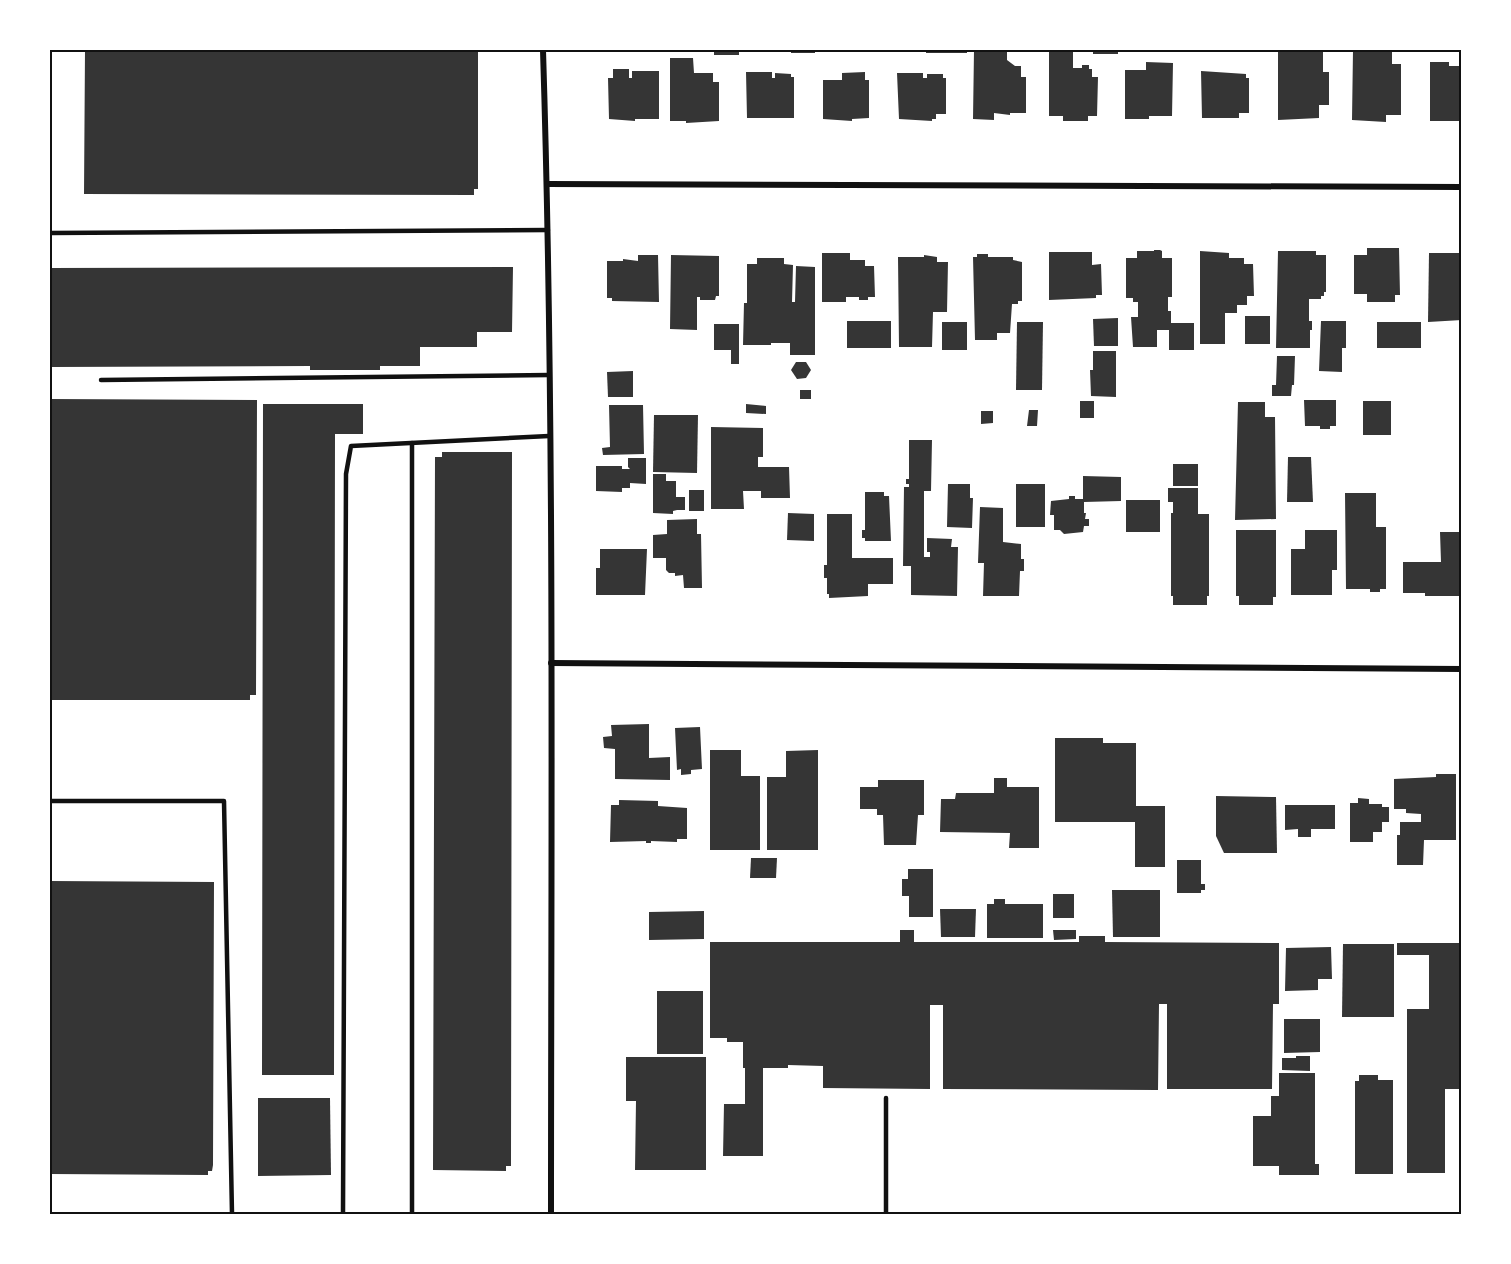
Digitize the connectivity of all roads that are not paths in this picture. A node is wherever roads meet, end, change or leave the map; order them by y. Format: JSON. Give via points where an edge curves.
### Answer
{"nodes":[{"id":1,"x":543,"y":50,"type":"edge"},
{"id":2,"x":547,"y":184,"type":"junction"},
{"id":3,"x":1461,"y":187,"type":"edge"},
{"id":4,"x":548,"y":230,"type":"junction"},
{"id":5,"x":50,"y":233,"type":"edge"},
{"id":6,"x":549,"y":375,"type":"junction"},
{"id":7,"x":101,"y":380,"type":"dead end"},
{"id":8,"x":549,"y":436,"type":"junction"},
{"id":9,"x":412,"y":443,"type":"junction"},
{"id":10,"x":551,"y":663,"type":"junction"},
{"id":11,"x":1461,"y":669,"type":"edge"},
{"id":12,"x":50,"y":801,"type":"edge"},
{"id":13,"x":886,"y":1098,"type":"dead end"},
{"id":14,"x":232,"y":1215,"type":"edge"},
{"id":15,"x":343,"y":1215,"type":"edge"},
{"id":16,"x":412,"y":1215,"type":"edge"},
{"id":17,"x":551,"y":1215,"type":"edge"},
{"id":18,"x":886,"y":1215,"type":"edge"}],
"edges":[{"from":1,"to":2,"type":"street"},
{"from":2,"to":3,"type":"street"},
{"from":2,"to":4,"type":"street"},
{"from":4,"to":5,"type":"lane"},
{"from":4,"to":6,"type":"street"},
{"from":6,"to":7,"type":"lane"},
{"from":6,"to":8,"type":"street"},
{"from":8,"to":9,"type":"lane"},
{"from":8,"to":10,"type":"street"},
{"from":9,"to":15,"type":"lane","via":[[351,446],[346,474]]},
{"from":9,"to":16,"type":"lane"},
{"from":10,"to":11,"type":"street"},
{"from":10,"to":17,"type":"street"},
{"from":12,"to":14,"type":"lane","via":[[224,801]]},
{"from":13,"to":18,"type":"lane"}]}
